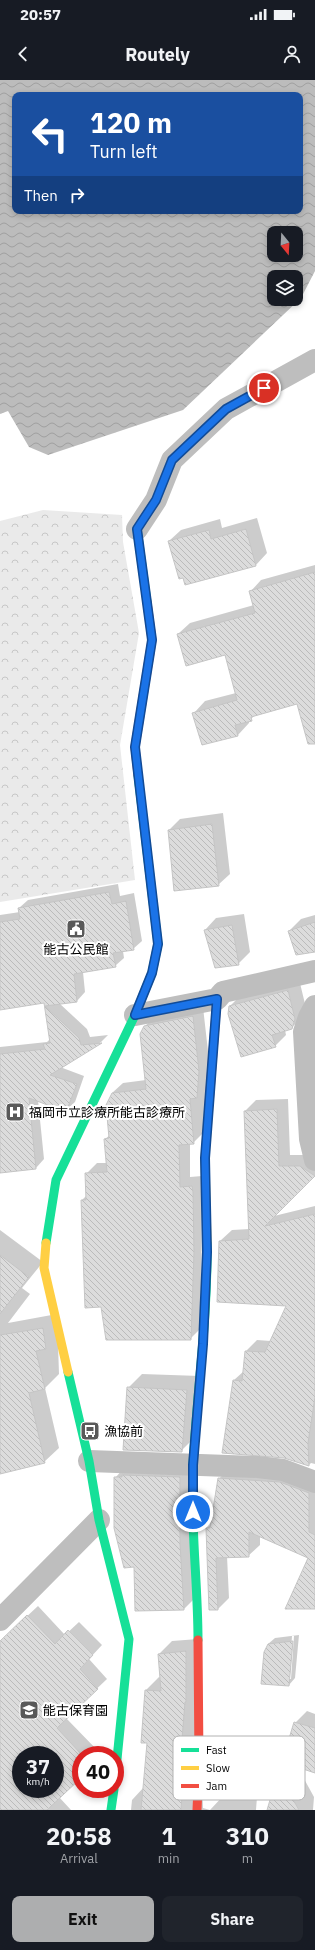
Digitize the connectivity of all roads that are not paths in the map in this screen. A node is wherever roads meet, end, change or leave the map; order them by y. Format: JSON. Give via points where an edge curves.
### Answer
{"nodes":[{"id":1,"x":315,"y":360,"type":"edge"},
{"id":2,"x":137,"y":529,"type":"joint"},
{"id":3,"x":315,"y":971,"type":"edge"},
{"id":4,"x":217,"y":999,"type":"junction"},
{"id":5,"x":315,"y":1006,"type":"edge"},
{"id":6,"x":135,"y":1015,"type":"junction"},
{"id":7,"x":315,"y":1160,"type":"edge"},
{"id":8,"x":89,"y":1461,"type":"junction"},
{"id":9,"x":193,"y":1465,"type":"junction"},
{"id":10,"x":315,"y":1482,"type":"edge"},
{"id":11,"x":100,"y":1520,"type":"junction"},
{"id":12,"x":0,"y":1620,"type":"edge"},
{"id":13,"x":199,"y":1736,"type":"edge"},
{"id":14,"x":118,"y":1746,"type":"edge"},
{"id":15,"x":113,"y":1798,"type":"edge"},
{"id":16,"x":197,"y":1800,"type":"edge"},
{"id":17,"x":111,"y":1810,"type":"edge"},
{"id":18,"x":197,"y":1810,"type":"edge"}],
"edges":[{"from":1,"to":2,"type":"street","via":[[226,409],[172,460],[156,500]]},
{"from":2,"to":6,"type":"street","via":[[152,640],[135,747],[158,944],[152,973]]},
{"from":3,"to":4,"type":"street","via":[[223,992]]},
{"from":4,"to":6,"type":"street"},
{"from":4,"to":9,"type":"street","via":[[205,1158],[207,1252],[203,1344]]},
{"from":5,"to":7,"type":"street","via":[[304,1032],[310,1139]]},
{"from":6,"to":8,"type":"street","via":[[56,1180],[47,1232],[44,1268]]},
{"from":8,"to":9,"type":"street"},
{"from":8,"to":11,"type":"street"},
{"from":9,"to":10,"type":"street","via":[[283,1470]]},
{"from":9,"to":13,"type":"street"},
{"from":11,"to":12,"type":"street"},
{"from":11,"to":14,"type":"street","via":[[129,1639]]},
{"from":15,"to":17,"type":"street"},
{"from":16,"to":18,"type":"street"}]}
